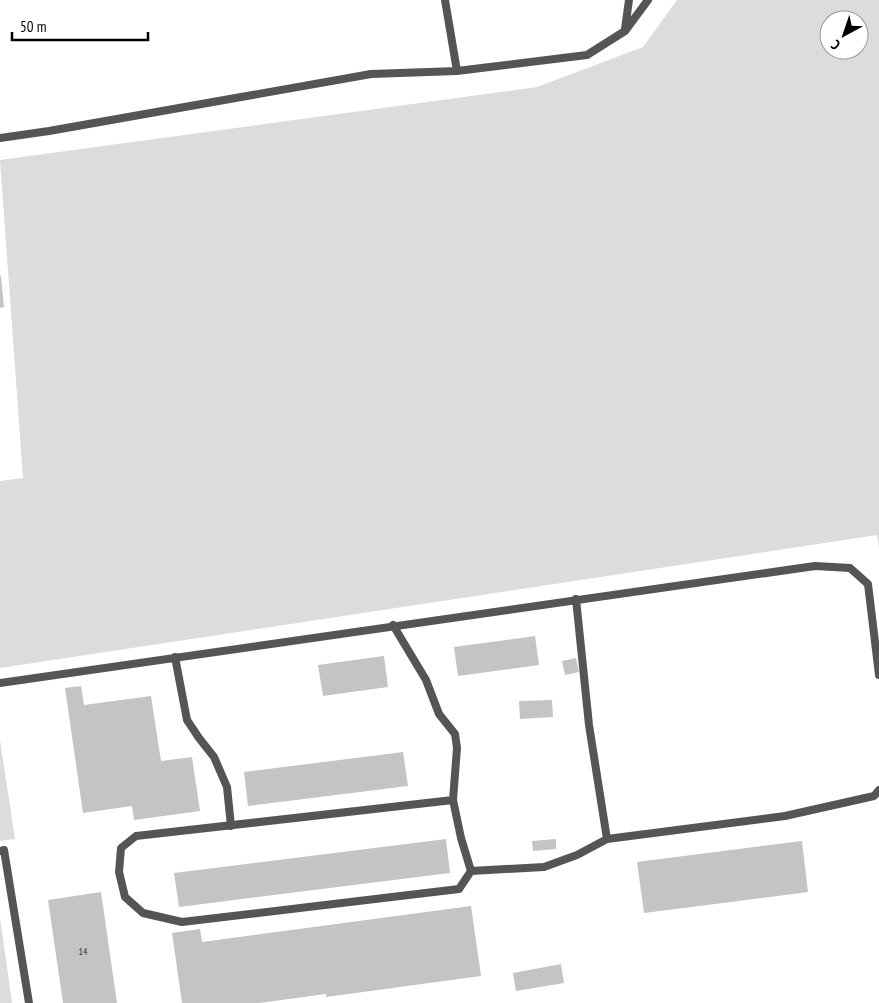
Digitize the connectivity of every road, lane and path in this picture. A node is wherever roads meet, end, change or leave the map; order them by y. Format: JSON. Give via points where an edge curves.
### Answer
{"nodes":[{"id":1,"x":445,"y":0,"type":"edge"},
{"id":2,"x":629,"y":0,"type":"edge"},
{"id":3,"x":648,"y":0,"type":"edge"},
{"id":4,"x":625,"y":31,"type":"junction"},
{"id":5,"x":457,"y":71,"type":"junction"},
{"id":6,"x":0,"y":138,"type":"edge"},
{"id":7,"x":576,"y":599,"type":"junction"},
{"id":8,"x":393,"y":626,"type":"junction"},
{"id":9,"x":175,"y":657,"type":"junction"},
{"id":10,"x":879,"y":675,"type":"edge"},
{"id":11,"x":0,"y":682,"type":"edge"},
{"id":12,"x":879,"y":790,"type":"edge"},
{"id":13,"x":453,"y":800,"type":"junction"},
{"id":14,"x":232,"y":826,"type":"junction"},
{"id":15,"x":607,"y":839,"type":"junction"},
{"id":16,"x":0,"y":850,"type":"edge"},
{"id":17,"x":471,"y":871,"type":"junction"},
{"id":18,"x":30,"y":1003,"type":"edge"}],
"edges":[{"from":1,"to":5,"type":"lane"},
{"from":2,"to":4,"type":"lane"},
{"from":3,"to":4,"type":"lane"},
{"from":4,"to":5,"type":"lane","via":[[587,55]]},
{"from":5,"to":6,"type":"lane","via":[[371,74]]},
{"from":7,"to":8,"type":"lane"},
{"from":7,"to":10,"type":"lane","via":[[815,566],[850,568],[868,584]]},
{"from":7,"to":15,"type":"lane","via":[[589,725]]},
{"from":8,"to":9,"type":"lane"},
{"from":8,"to":13,"type":"lane","via":[[426,680],[439,714],[455,734]]},
{"from":9,"to":11,"type":"lane"},
{"from":9,"to":14,"type":"lane","via":[[187,720],[214,757],[227,787]]},
{"from":12,"to":15,"type":"lane","via":[[874,796],[785,816]]},
{"from":13,"to":14,"type":"lane"},
{"from":13,"to":17,"type":"lane"},
{"from":14,"to":17,"type":"lane","via":[[136,836],[121,848],[119,872],[125,897],[143,914],[182,922],[459,889]]},
{"from":15,"to":17,"type":"lane","via":[[544,867]]},
{"from":16,"to":18,"type":"lane","via":[[4,850]]}]}
